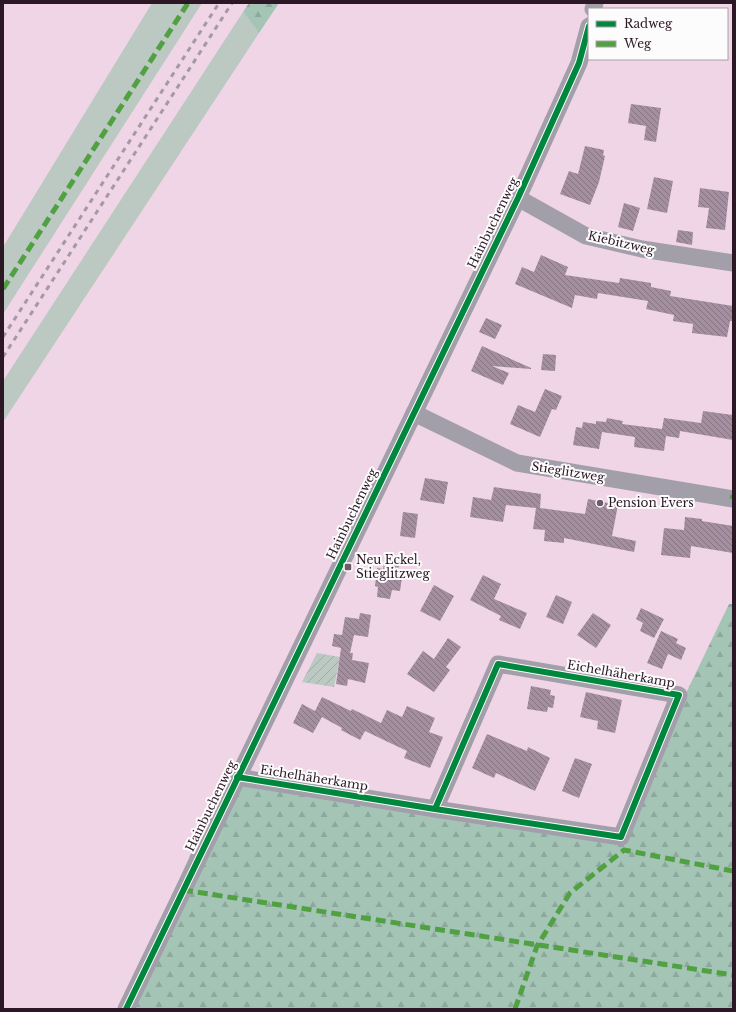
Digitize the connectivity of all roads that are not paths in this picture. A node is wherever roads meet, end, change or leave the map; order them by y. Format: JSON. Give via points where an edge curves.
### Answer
{"nodes":[{"id":1,"x":588,"y":30,"type":"edge"},
{"id":2,"x":518,"y":198,"type":"junction"},
{"id":3,"x":733,"y":263,"type":"edge"},
{"id":4,"x":414,"y":413,"type":"junction"},
{"id":5,"x":733,"y":499,"type":"edge"},
{"id":6,"x":237,"y":777,"type":"junction"},
{"id":7,"x":436,"y":809,"type":"junction"},
{"id":8,"x":126,"y":1009,"type":"edge"}],
"edges":[{"from":1,"to":2,"type":"street","name":"Hainbuchenweg","via":[[579,63]]},
{"from":2,"to":3,"type":"street","name":"Kiebitzweg","via":[[586,236],[642,249]]},
{"from":2,"to":4,"type":"street","name":"Hainbuchenweg"},
{"from":4,"to":5,"type":"street","name":"Stieglitzweg","via":[[517,463]]},
{"from":4,"to":6,"type":"street","name":"Hainbuchenweg"},
{"from":6,"to":7,"type":"street","name":"Eichelhäherkamp"},
{"from":6,"to":8,"type":"street","name":"Hainbuchenweg"},
{"from":7,"to":7,"type":"street","name":"Eichelhäherkamp","via":[[621,837],[679,695],[498,664]]}]}
